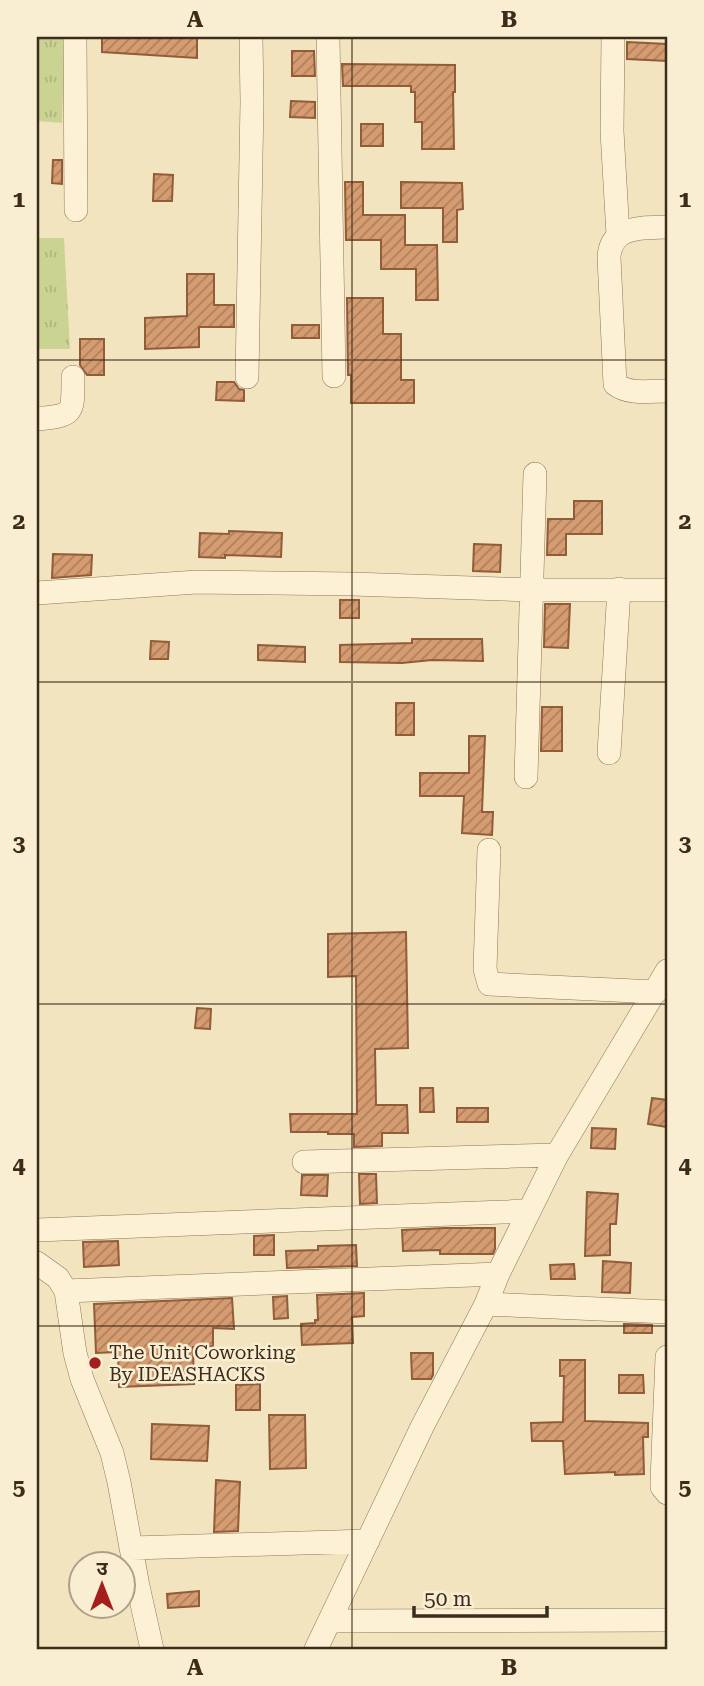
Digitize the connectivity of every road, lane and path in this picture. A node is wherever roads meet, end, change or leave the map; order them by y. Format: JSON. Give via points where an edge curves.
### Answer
{"nodes":[{"id":1,"x":75,"y":37,"type":"edge"},
{"id":2,"x":251,"y":37,"type":"edge"},
{"id":3,"x":328,"y":37,"type":"edge"},
{"id":4,"x":613,"y":37,"type":"edge"},
{"id":5,"x":76,"y":210,"type":"dead end"},
{"id":6,"x":667,"y":227,"type":"edge"},
{"id":7,"x":618,"y":235,"type":"junction"},
{"id":8,"x":334,"y":376,"type":"dead end"},
{"id":9,"x":73,"y":377,"type":"dead end"},
{"id":10,"x":247,"y":377,"type":"dead end"},
{"id":11,"x":667,"y":391,"type":"edge"},
{"id":12,"x":37,"y":419,"type":"edge"},
{"id":13,"x":535,"y":474,"type":"dead end"},
{"id":14,"x":619,"y":589,"type":"junction"},
{"id":15,"x":533,"y":590,"type":"junction"},
{"id":16,"x":667,"y":590,"type":"edge"},
{"id":17,"x":37,"y":593,"type":"edge"},
{"id":18,"x":610,"y":753,"type":"dead end"},
{"id":19,"x":526,"y":777,"type":"dead end"},
{"id":20,"x":489,"y":850,"type":"dead end"},
{"id":21,"x":667,"y":971,"type":"edge"},
{"id":22,"x":656,"y":992,"type":"junction"},
{"id":23,"x":557,"y":1155,"type":"junction"},
{"id":24,"x":304,"y":1163,"type":"dead end"},
{"id":25,"x":529,"y":1211,"type":"junction"},
{"id":26,"x":37,"y":1230,"type":"edge"},
{"id":27,"x":37,"y":1263,"type":"edge"},
{"id":28,"x":498,"y":1274,"type":"junction"},
{"id":29,"x":66,"y":1291,"type":"junction"},
{"id":30,"x":486,"y":1304,"type":"junction"},
{"id":31,"x":667,"y":1312,"type":"edge"},
{"id":32,"x":667,"y":1357,"type":"edge"},
{"id":33,"x":667,"y":1493,"type":"edge"},
{"id":34,"x":368,"y":1541,"type":"junction"},
{"id":35,"x":132,"y":1548,"type":"junction"},
{"id":36,"x":667,"y":1620,"type":"edge"},
{"id":37,"x":330,"y":1621,"type":"junction"},
{"id":38,"x":152,"y":1649,"type":"edge"},
{"id":39,"x":316,"y":1649,"type":"edge"}],
"edges":[{"from":1,"to":5,"type":"street"},
{"from":2,"to":10,"type":"street"},
{"from":3,"to":8,"type":"street"},
{"from":4,"to":7,"type":"street"},
{"from":6,"to":7,"type":"street"},
{"from":7,"to":11,"type":"street","via":[[609,257],[615,384],[632,391]]},
{"from":9,"to":12,"type":"street","via":[[69,413]]},
{"from":13,"to":15,"type":"street"},
{"from":14,"to":15,"type":"street"},
{"from":14,"to":16,"type":"street"},
{"from":14,"to":18,"type":"street"},
{"from":15,"to":17,"type":"street","via":[[197,582]]},
{"from":15,"to":19,"type":"street"},
{"from":20,"to":22,"type":"street","via":[[485,968],[489,984]]},
{"from":21,"to":22,"type":"street"},
{"from":22,"to":23,"type":"street"},
{"from":23,"to":24,"type":"street"},
{"from":23,"to":25,"type":"street"},
{"from":25,"to":26,"type":"street"},
{"from":25,"to":28,"type":"street"},
{"from":27,"to":29,"type":"street","via":[[58,1278]]},
{"from":28,"to":29,"type":"street"},
{"from":28,"to":30,"type":"street"},
{"from":29,"to":35,"type":"street","via":[[75,1353],[112,1453]]},
{"from":30,"to":31,"type":"street"},
{"from":30,"to":34,"type":"street"},
{"from":32,"to":33,"type":"street","via":[[662,1481]]},
{"from":34,"to":35,"type":"street"},
{"from":34,"to":37,"type":"street"},
{"from":35,"to":38,"type":"street"},
{"from":36,"to":37,"type":"street"},
{"from":37,"to":39,"type":"street"}]}
